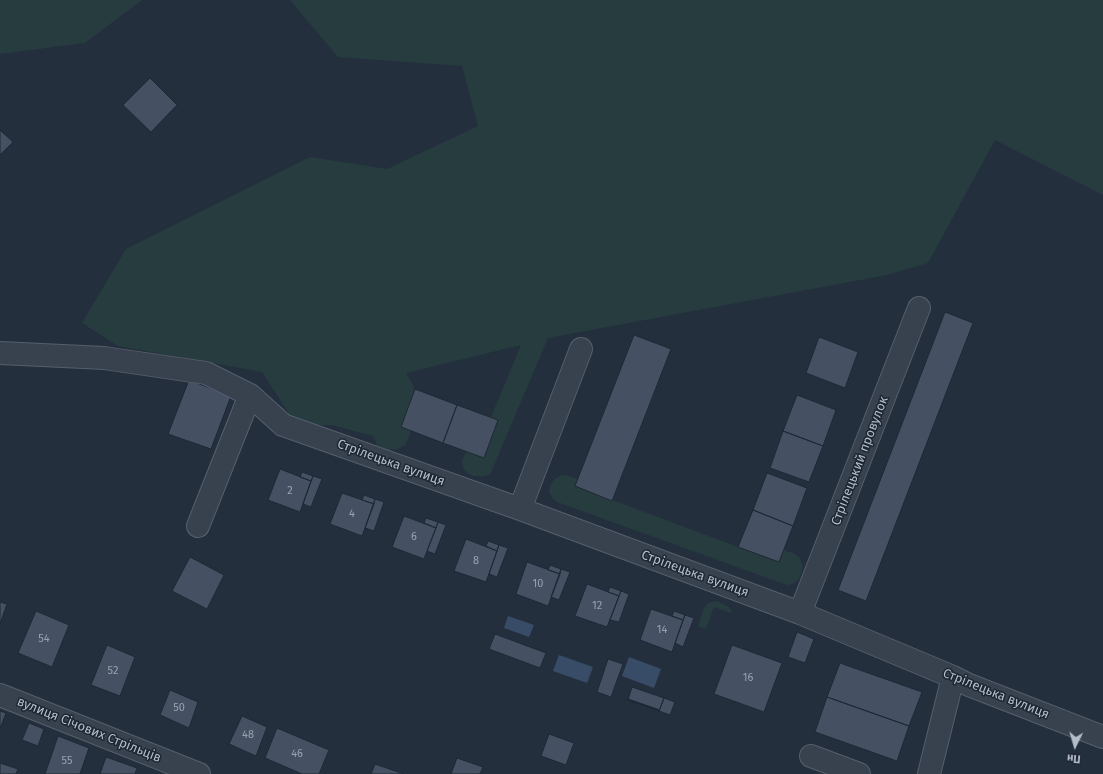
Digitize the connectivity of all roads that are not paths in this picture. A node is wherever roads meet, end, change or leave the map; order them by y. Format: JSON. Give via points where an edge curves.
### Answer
{"nodes":[{"id":1,"x":919,"y":308,"type":"dead end"},
{"id":2,"x":581,"y":349,"type":"dead end"},
{"id":3,"x":0,"y":353,"type":"edge"},
{"id":4,"x":250,"y":395,"type":"junction"},
{"id":5,"x":520,"y":509,"type":"junction"},
{"id":6,"x":198,"y":526,"type":"dead end"},
{"id":7,"x":800,"y":613,"type":"junction"},
{"id":8,"x":953,"y":677,"type":"junction"},
{"id":9,"x":0,"y":695,"type":"edge"},
{"id":10,"x":1103,"y":737,"type":"edge"},
{"id":11,"x":811,"y":756,"type":"dead end"},
{"id":12,"x":200,"y":774,"type":"edge"},
{"id":13,"x":859,"y":774,"type":"edge"},
{"id":14,"x":929,"y":774,"type":"edge"}],
"edges":[{"from":1,"to":7,"type":"street","name":"Стрілецький провулок"},
{"from":2,"to":5,"type":"street"},
{"from":3,"to":4,"type":"street","via":[[104,358],[206,373]]},
{"from":4,"to":5,"type":"street","name":"Стрілецька вулиця","via":[[283,424]]},
{"from":4,"to":6,"type":"street"},
{"from":5,"to":7,"type":"street","name":"Стрілецька вулиця"},
{"from":7,"to":8,"type":"street","name":"Стрілецька вулиця"},
{"from":8,"to":10,"type":"street","name":"Стрілецька вулиця"},
{"from":8,"to":14,"type":"street"},
{"from":9,"to":12,"type":"street","name":"вулиця Січових Стрільців"},
{"from":11,"to":13,"type":"street"}]}
